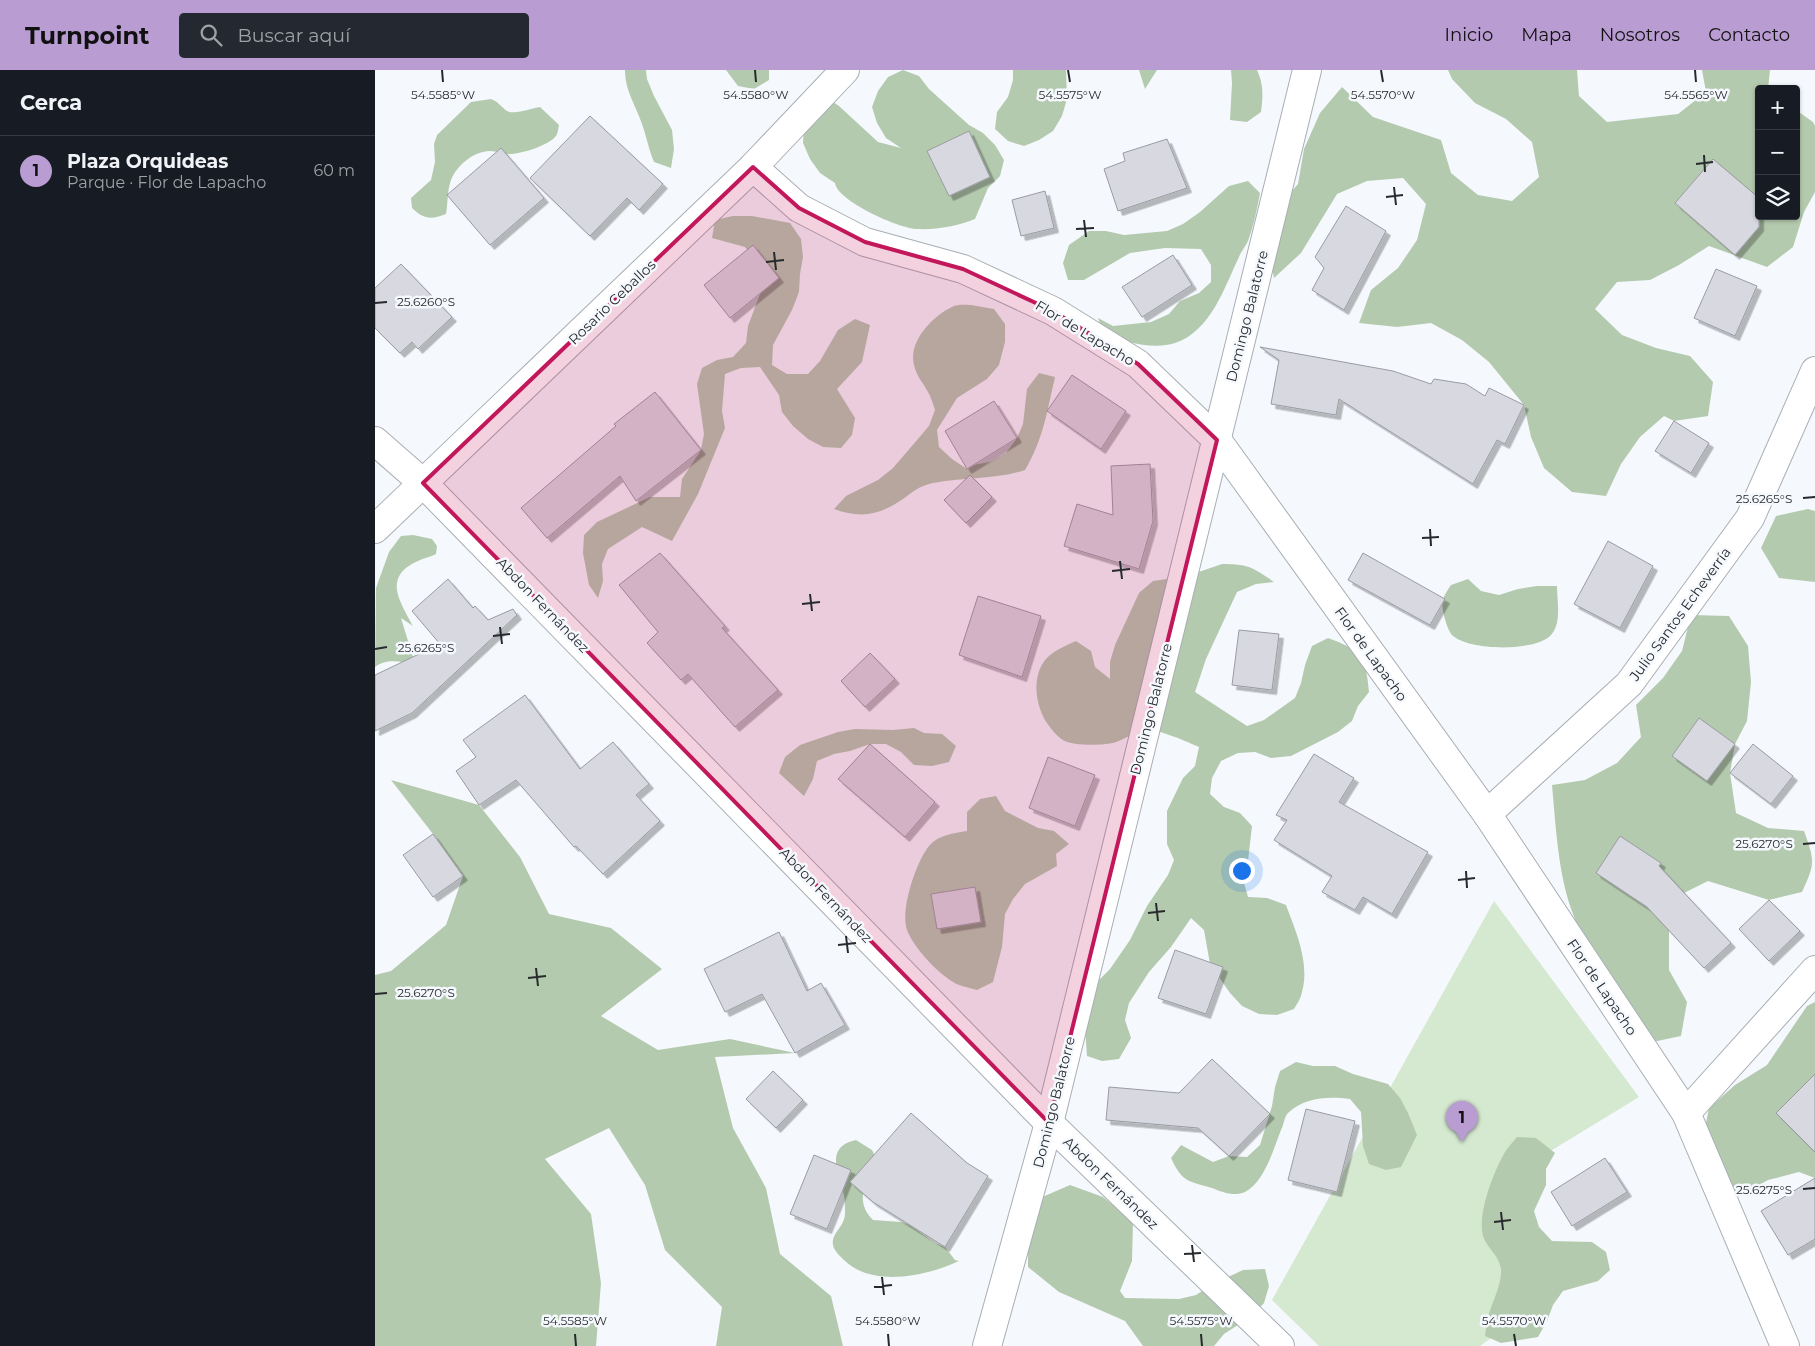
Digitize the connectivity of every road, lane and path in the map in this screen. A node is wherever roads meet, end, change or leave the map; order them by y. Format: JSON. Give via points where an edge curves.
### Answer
{"nodes":[{"id":1,"x":845,"y":70,"type":"edge"},
{"id":2,"x":1307,"y":70,"type":"edge"},
{"id":3,"x":753,"y":167,"type":"junction"},
{"id":4,"x":1815,"y":371,"type":"edge"},
{"id":5,"x":1217,"y":440,"type":"junction"},
{"id":6,"x":375,"y":441,"type":"edge"},
{"id":7,"x":423,"y":482,"type":"junction"},
{"id":8,"x":375,"y":529,"type":"edge"},
{"id":9,"x":1487,"y":814,"type":"junction"},
{"id":10,"x":1815,"y":970,"type":"edge"},
{"id":11,"x":1686,"y":1113,"type":"junction"},
{"id":12,"x":1049,"y":1123,"type":"junction"},
{"id":13,"x":987,"y":1346,"type":"edge"},
{"id":14,"x":1280,"y":1346,"type":"edge"},
{"id":15,"x":1785,"y":1346,"type":"edge"}],
"edges":[{"from":1,"to":3,"type":"street","name":"Rosario Ceballos"},
{"from":2,"to":5,"type":"street","name":"Domingo Balatorre"},
{"from":3,"to":5,"type":"street","name":"Flor de Lapacho","via":[[799,208],[865,242],[963,269],[1053,311],[1138,364]]},
{"from":3,"to":7,"type":"street","name":"Rosario Ceballos"},
{"from":4,"to":9,"type":"street","name":"Julio Santos Echeverría","via":[[1750,518],[1629,684]]},
{"from":5,"to":9,"type":"street","name":"Flor de Lapacho"},
{"from":5,"to":12,"type":"street","name":"Domingo Balatorre"},
{"from":6,"to":7,"type":"street","name":"Abdon Fernández"},
{"from":7,"to":8,"type":"street","name":"Rosario Ceballos"},
{"from":7,"to":12,"type":"street","name":"Abdon Fernández"},
{"from":9,"to":11,"type":"street","name":"Flor de Lapacho"},
{"from":10,"to":11,"type":"street"},
{"from":11,"to":15,"type":"street","name":"Flor de Lapacho"},
{"from":12,"to":13,"type":"street","name":"Domingo Balatorre"},
{"from":12,"to":14,"type":"street","name":"Abdon Fernández"}]}
